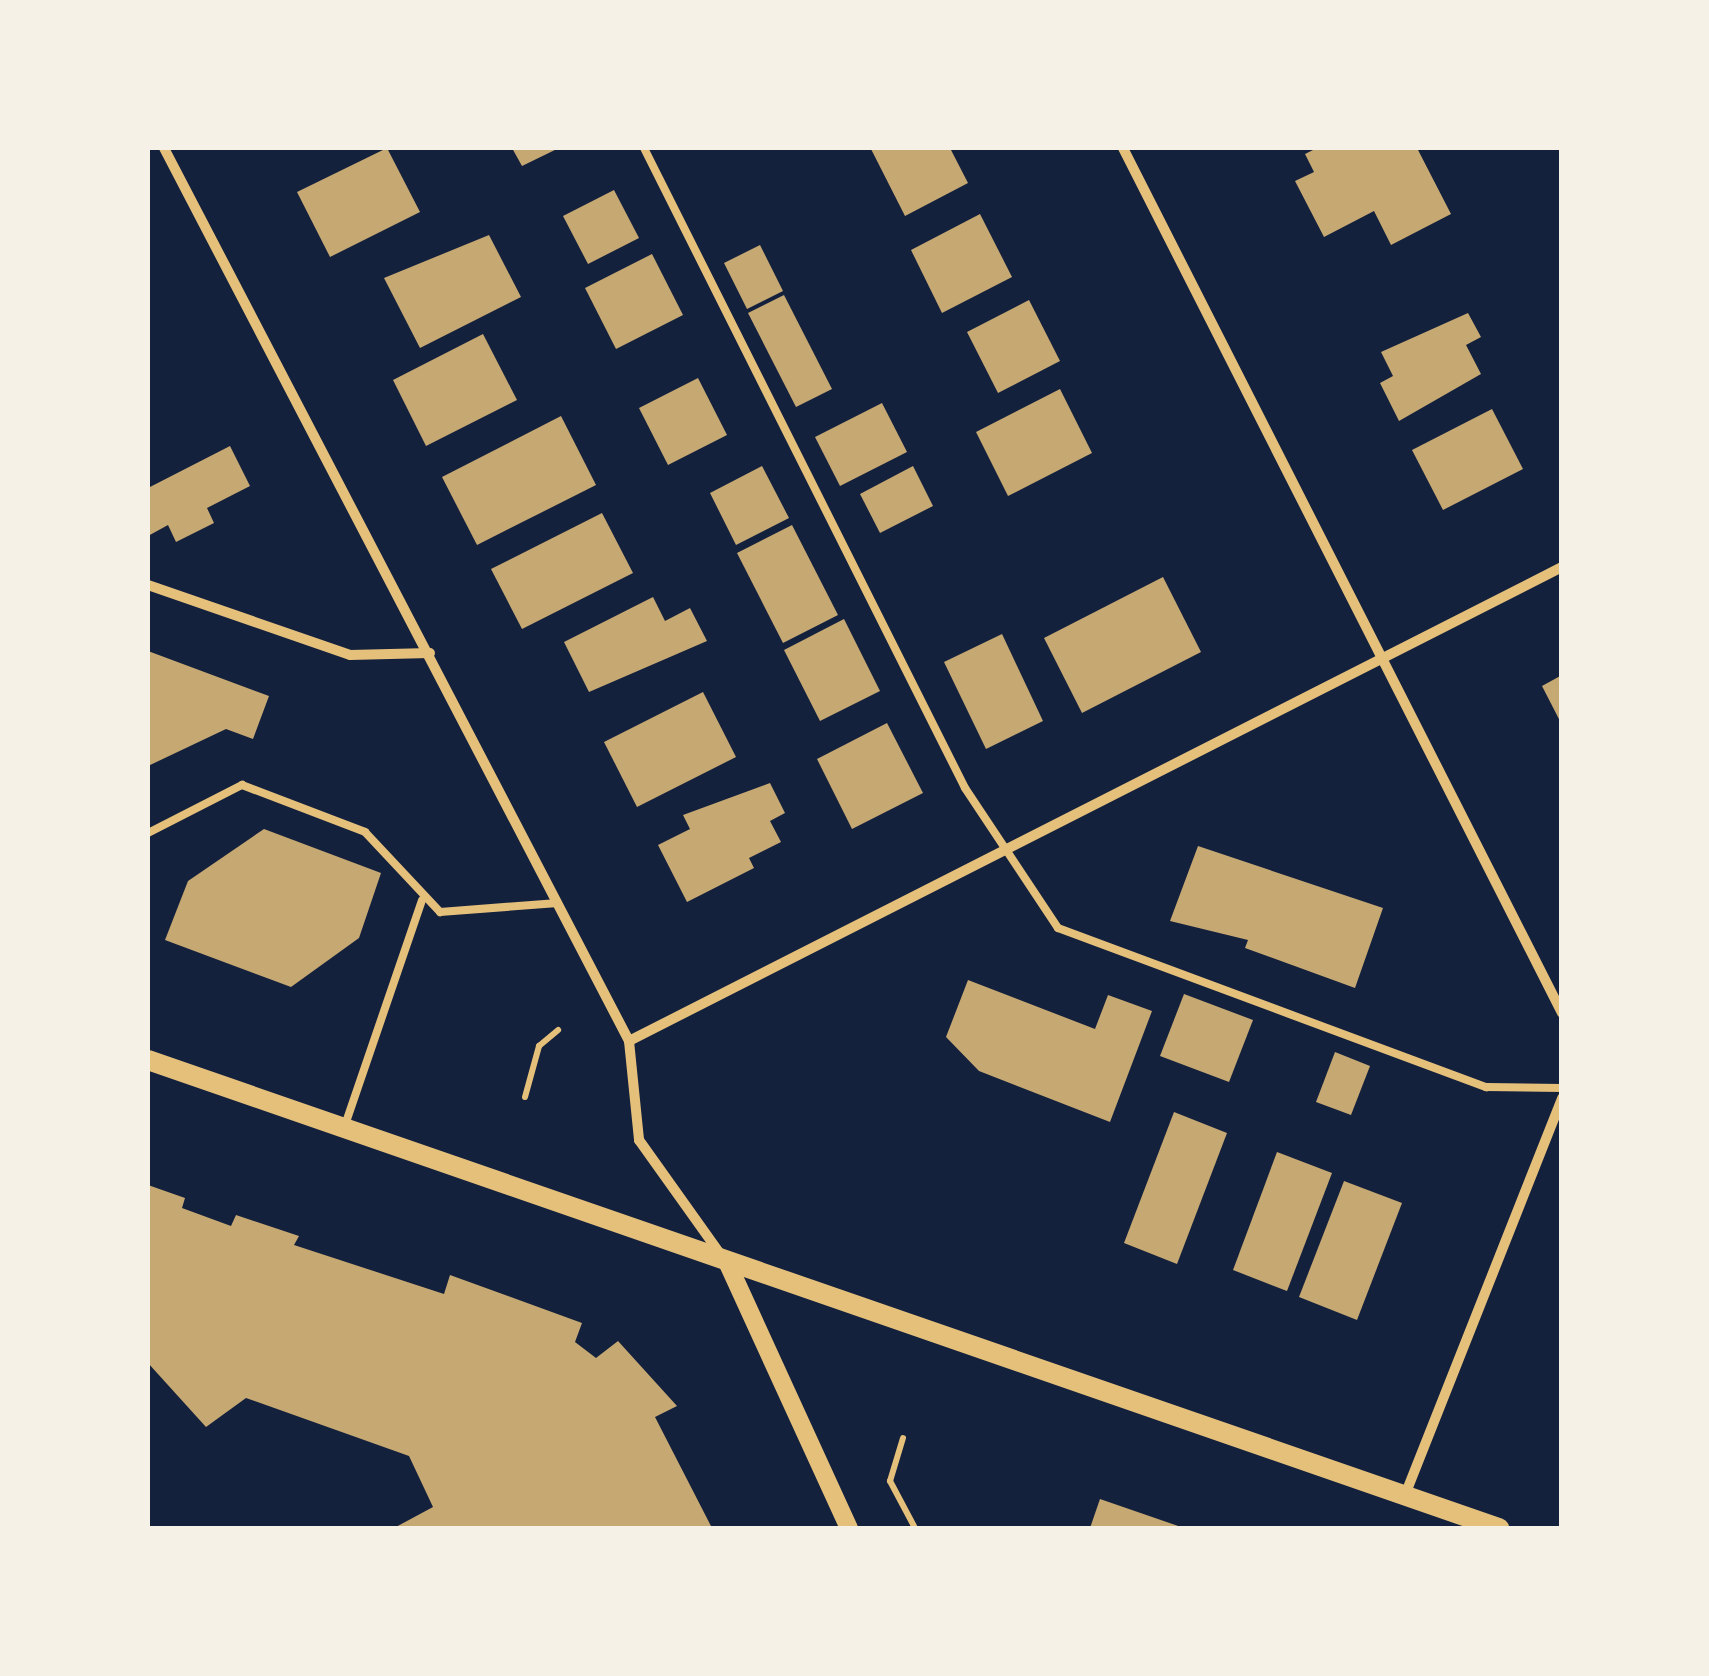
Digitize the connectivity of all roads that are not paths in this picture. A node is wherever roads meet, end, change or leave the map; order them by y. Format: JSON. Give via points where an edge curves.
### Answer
{"nodes":[{"id":1,"x":164,"y":148,"type":"edge"},
{"id":2,"x":644,"y":148,"type":"edge"},
{"id":3,"x":1123,"y":148,"type":"edge"},
{"id":4,"x":1562,"y":567,"type":"edge"},
{"id":5,"x":148,"y":585,"type":"edge"},
{"id":6,"x":430,"y":653,"type":"junction"},
{"id":7,"x":1382,"y":658,"type":"junction"},
{"id":8,"x":148,"y":832,"type":"edge"},
{"id":9,"x":1004,"y":851,"type":"junction"},
{"id":10,"x":422,"y":900,"type":"junction"},
{"id":11,"x":558,"y":903,"type":"junction"},
{"id":12,"x":1562,"y":1013,"type":"edge"},
{"id":13,"x":629,"y":1042,"type":"junction"},
{"id":14,"x":148,"y":1060,"type":"edge"},
{"id":15,"x":1562,"y":1088,"type":"edge"},
{"id":16,"x":1562,"y":1098,"type":"edge"},
{"id":17,"x":344,"y":1128,"type":"junction"},
{"id":18,"x":728,"y":1264,"type":"junction"},
{"id":19,"x":1404,"y":1496,"type":"junction"},
{"id":20,"x":848,"y":1528,"type":"edge"},
{"id":21,"x":1498,"y":1528,"type":"edge"}],
"edges":[{"from":1,"to":6,"type":"street"},
{"from":2,"to":9,"type":"lane"},
{"from":3,"to":7,"type":"street"},
{"from":4,"to":7,"type":"street"},
{"from":5,"to":6,"type":"street","via":[[350,655]]},
{"from":6,"to":11,"type":"street"},
{"from":7,"to":9,"type":"street"},
{"from":7,"to":12,"type":"street"},
{"from":8,"to":10,"type":"lane","via":[[242,786],[366,832],[392,853]]},
{"from":9,"to":13,"type":"street"},
{"from":9,"to":15,"type":"lane","via":[[1058,928],[1486,1086]]},
{"from":10,"to":11,"type":"lane","via":[[440,912]]},
{"from":10,"to":17,"type":"lane"},
{"from":11,"to":13,"type":"street"},
{"from":13,"to":18,"type":"street","via":[[639,1140]]},
{"from":14,"to":17,"type":"main road"},
{"from":16,"to":19,"type":"street"},
{"from":17,"to":18,"type":"main road"},
{"from":18,"to":19,"type":"main road"},
{"from":18,"to":20,"type":"street"},
{"from":19,"to":21,"type":"main road"}]}
